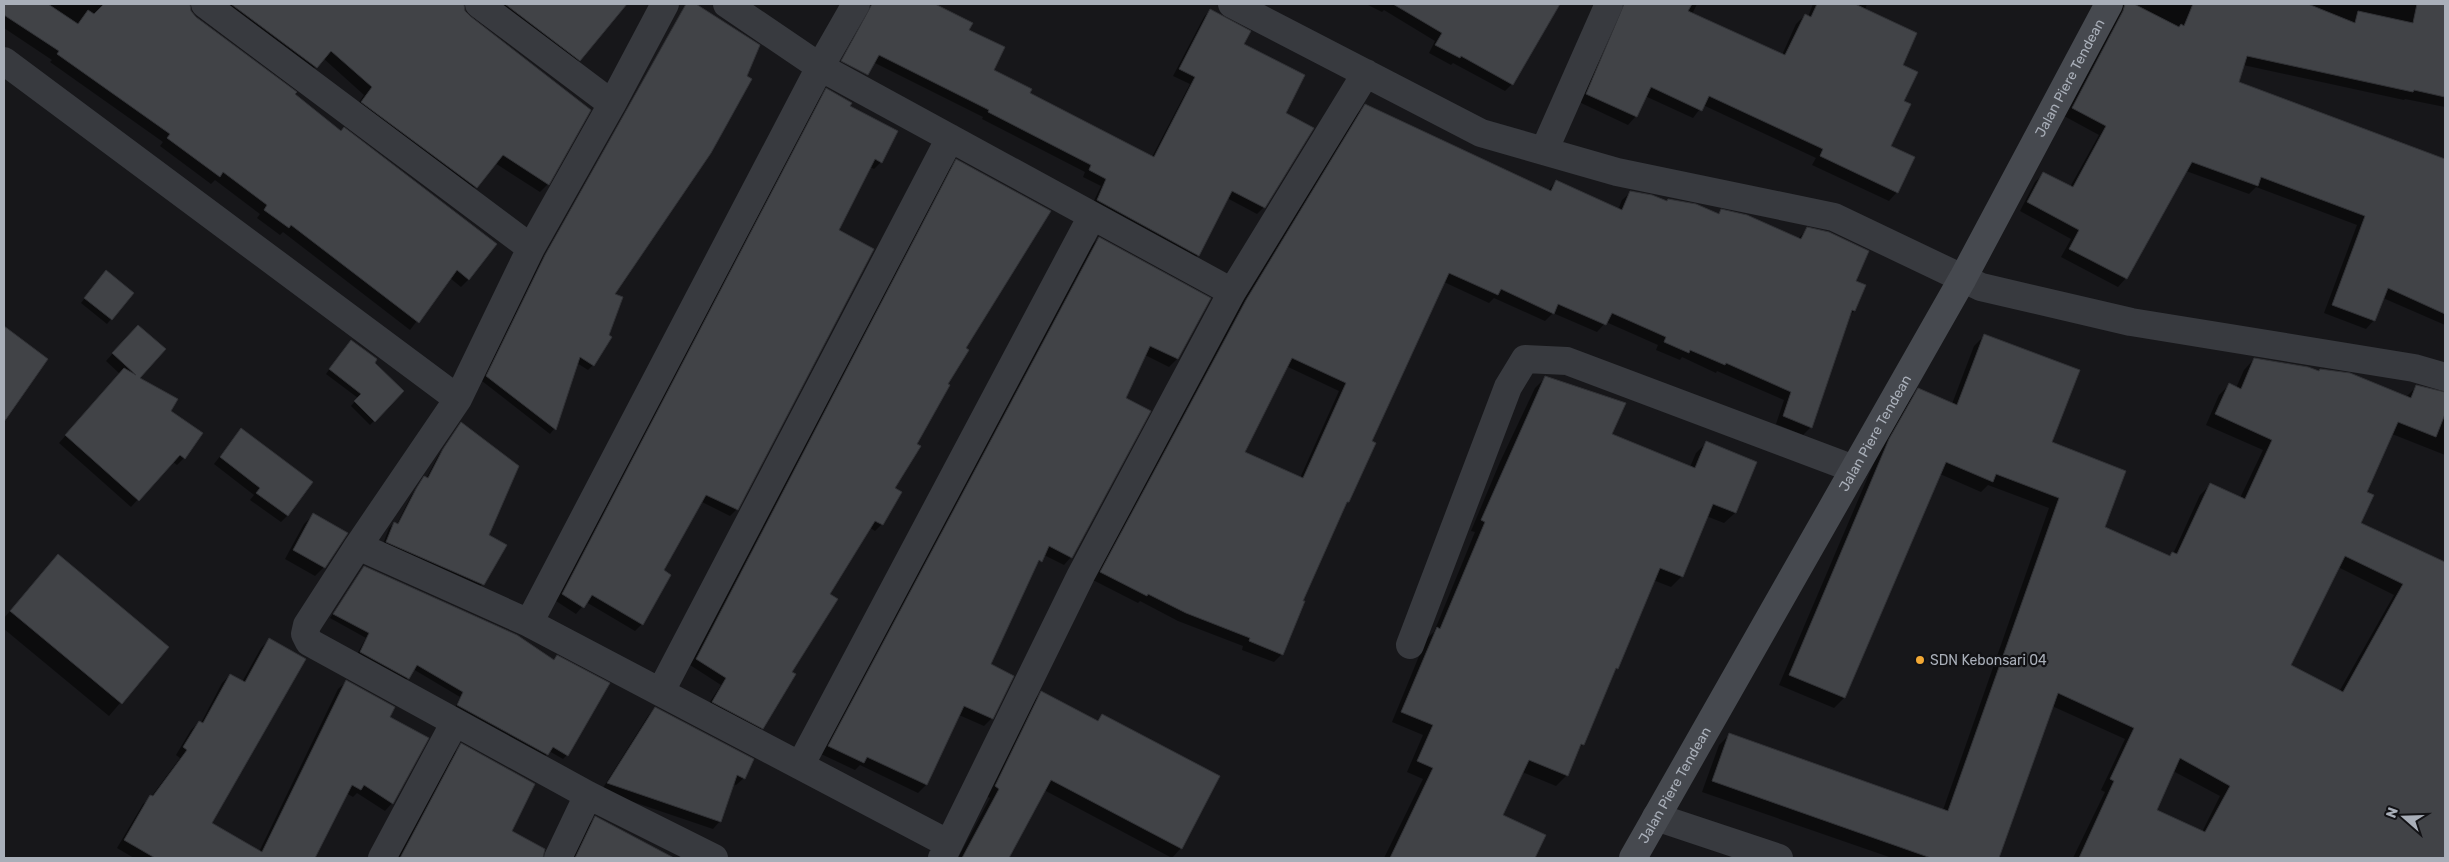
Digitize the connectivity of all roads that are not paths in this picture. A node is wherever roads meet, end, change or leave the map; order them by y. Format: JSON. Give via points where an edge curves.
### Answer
{"nodes":[{"id":1,"x":206,"y":4,"type":"edge"},
{"id":2,"x":479,"y":4,"type":"edge"},
{"id":3,"x":665,"y":4,"type":"edge"},
{"id":4,"x":727,"y":4,"type":"edge"},
{"id":5,"x":856,"y":4,"type":"edge"},
{"id":6,"x":1232,"y":4,"type":"edge"},
{"id":7,"x":1609,"y":4,"type":"edge"},
{"id":8,"x":2109,"y":4,"type":"edge"},
{"id":9,"x":4,"y":61,"type":"edge"},
{"id":10,"x":820,"y":67,"type":"junction"},
{"id":11,"x":1366,"y":73,"type":"junction"},
{"id":12,"x":612,"y":104,"type":"junction"},
{"id":13,"x":950,"y":138,"type":"junction"},
{"id":14,"x":1544,"y":151,"type":"junction"},
{"id":15,"x":1092,"y":216,"type":"junction"},
{"id":16,"x":530,"y":248,"type":"junction"},
{"id":17,"x":1963,"y":278,"type":"junction"},
{"id":18,"x":1232,"y":292,"type":"junction"},
{"id":19,"x":2445,"y":377,"type":"edge"},
{"id":20,"x":458,"y":399,"type":"junction"},
{"id":21,"x":1854,"y":469,"type":"junction"},
{"id":22,"x":358,"y":546,"type":"junction"},
{"id":23,"x":529,"y":623,"type":"junction"},
{"id":24,"x":1410,"y":645,"type":"dead end"},
{"id":25,"x":661,"y":691,"type":"junction"},
{"id":26,"x":455,"y":722,"type":"junction"},
{"id":27,"x":801,"y":764,"type":"junction"},
{"id":28,"x":588,"y":795,"type":"junction"},
{"id":29,"x":1656,"y":817,"type":"junction"},
{"id":30,"x":945,"y":851,"type":"edge"},
{"id":31,"x":382,"y":858,"type":"edge"},
{"id":32,"x":558,"y":858,"type":"edge"},
{"id":33,"x":714,"y":858,"type":"edge"},
{"id":34,"x":1633,"y":858,"type":"edge"},
{"id":35,"x":1779,"y":858,"type":"edge"}],
"edges":[{"from":1,"to":16,"type":"street"},
{"from":2,"to":12,"type":"street"},
{"from":3,"to":12,"type":"street"},
{"from":4,"to":10,"type":"street"},
{"from":5,"to":10,"type":"street"},
{"from":6,"to":11,"type":"street"},
{"from":7,"to":14,"type":"street"},
{"from":8,"to":17,"type":"street","name":"Jalan Piere Tendean"},
{"from":9,"to":20,"type":"street"},
{"from":10,"to":13,"type":"street"},
{"from":10,"to":23,"type":"street"},
{"from":11,"to":14,"type":"street","via":[[1481,133]]},
{"from":11,"to":18,"type":"street"},
{"from":12,"to":16,"type":"street"},
{"from":13,"to":15,"type":"street"},
{"from":13,"to":25,"type":"street"},
{"from":14,"to":17,"type":"street","via":[[1618,172],[1834,217]]},
{"from":15,"to":18,"type":"street"},
{"from":15,"to":27,"type":"street"},
{"from":16,"to":20,"type":"street"},
{"from":17,"to":19,"type":"street","via":[[1981,288],[2131,322],[2414,368]]},
{"from":17,"to":21,"type":"street","name":"Jalan Piere Tendean"},
{"from":18,"to":30,"type":"street","via":[[1081,575]]},
{"from":20,"to":22,"type":"street"},
{"from":21,"to":24,"type":"street","via":[[1566,361],[1524,360],[1508,386]]},
{"from":21,"to":29,"type":"street","name":"Jalan Piere Tendean"},
{"from":22,"to":23,"type":"street"},
{"from":22,"to":26,"type":"street","via":[[307,625],[305,634],[309,642]]},
{"from":23,"to":25,"type":"street"},
{"from":25,"to":27,"type":"street"},
{"from":26,"to":28,"type":"street"},
{"from":26,"to":31,"type":"street"},
{"from":27,"to":30,"type":"street"},
{"from":28,"to":32,"type":"street"},
{"from":28,"to":33,"type":"street"},
{"from":29,"to":34,"type":"street","name":"Jalan Piere Tendean"},
{"from":29,"to":35,"type":"street"}]}
